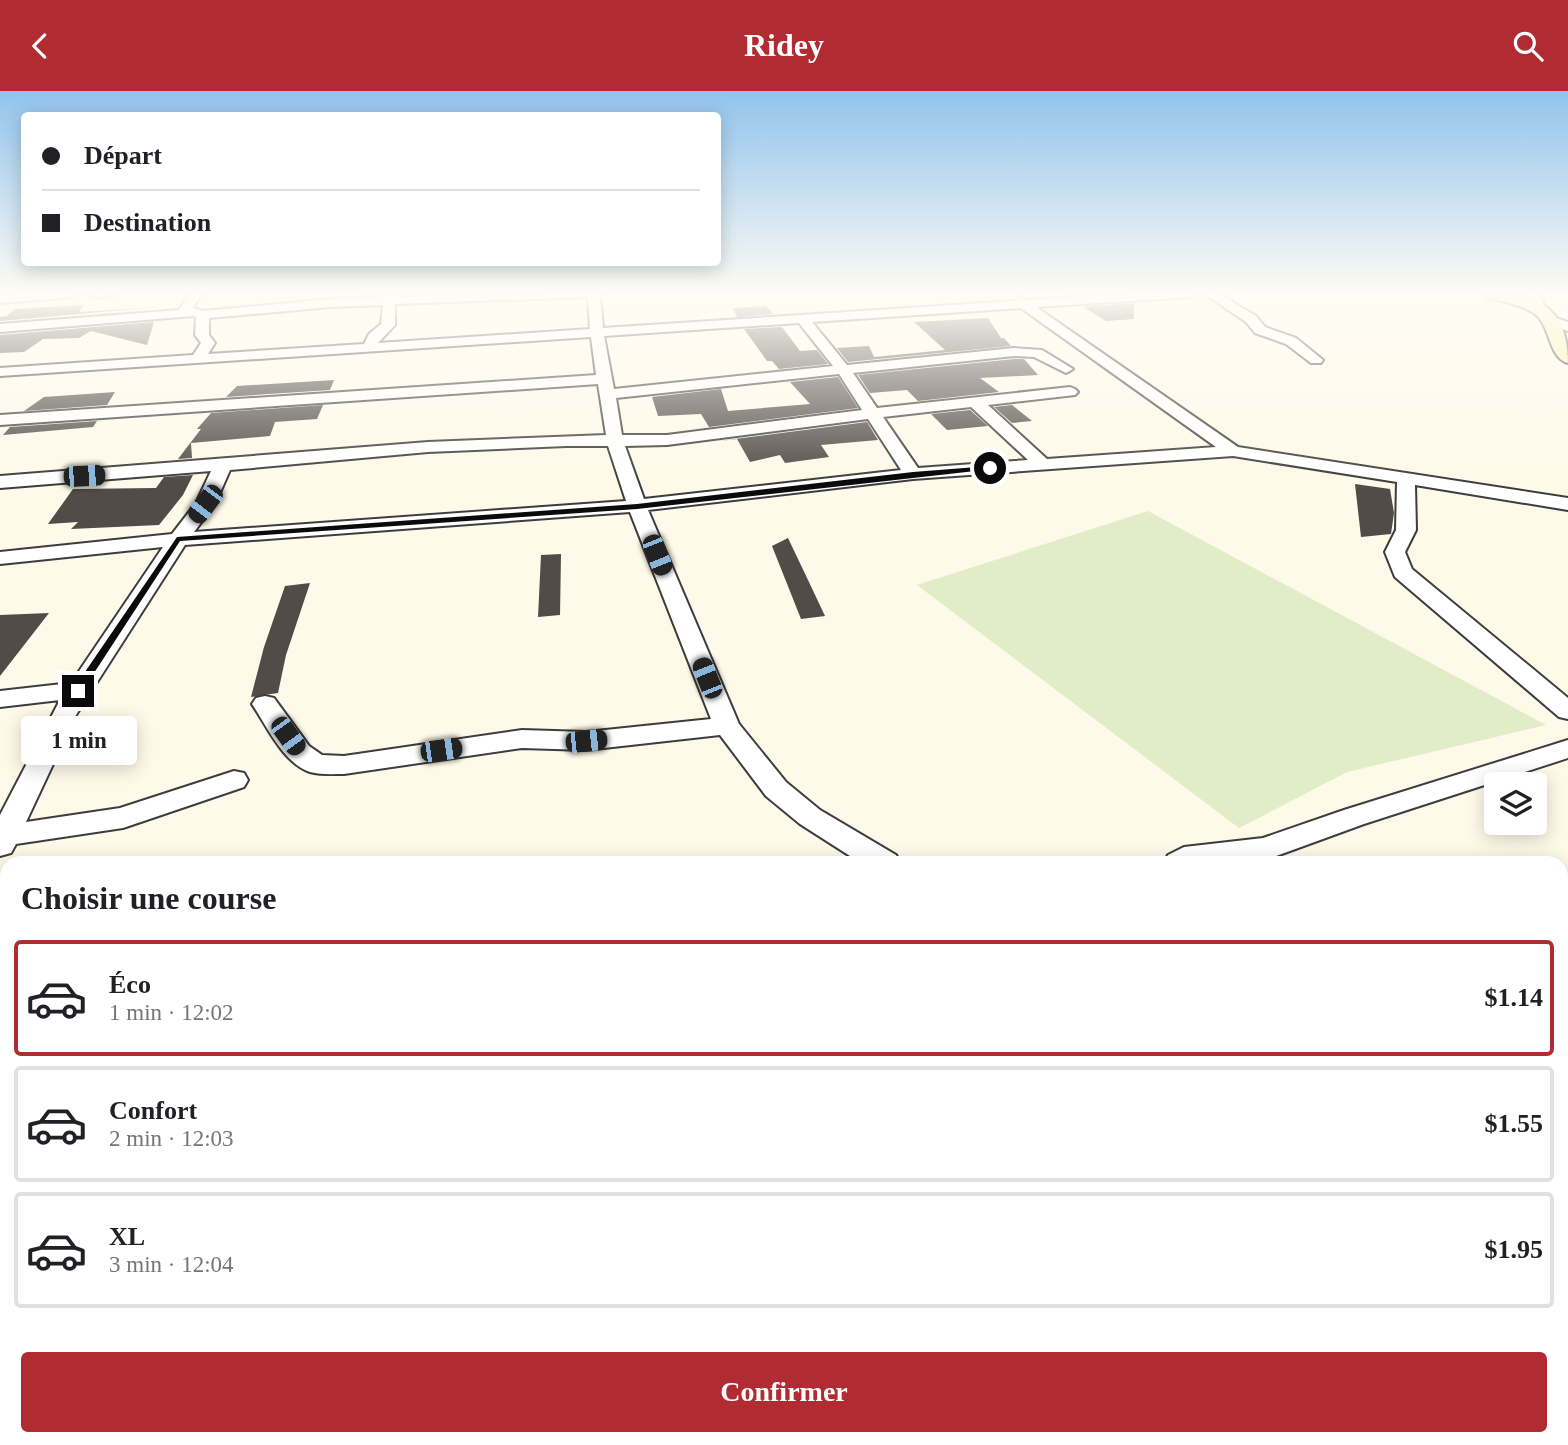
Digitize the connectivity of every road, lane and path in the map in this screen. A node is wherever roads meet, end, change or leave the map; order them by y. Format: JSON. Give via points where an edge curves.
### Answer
{"nodes":[{"id":1,"x":131,"y":356,"type":"edge"},
{"id":2,"x":200,"y":356,"type":"edge"},
{"id":3,"x":241,"y":356,"type":"edge"},
{"id":4,"x":367,"y":356,"type":"edge"},
{"id":5,"x":388,"y":356,"type":"edge"},
{"id":6,"x":601,"y":356,"type":"edge"},
{"id":7,"x":832,"y":356,"type":"edge"},
{"id":8,"x":990,"y":356,"type":"edge"},
{"id":9,"x":1044,"y":356,"type":"edge"},
{"id":10,"x":1097,"y":356,"type":"edge"},
{"id":11,"x":1311,"y":356,"type":"edge"},
{"id":12,"x":371,"y":358,"type":"junction"},
{"id":13,"x":198,"y":359,"type":"junction"},
{"id":14,"x":1315,"y":359,"type":"dead end"},
{"id":15,"x":128,"y":363,"type":"junction"},
{"id":16,"x":1066,"y":369,"type":"dead end"},
{"id":17,"x":0,"y":372,"type":"edge"},
{"id":18,"x":844,"y":372,"type":"junction"},
{"id":19,"x":606,"y":386,"type":"junction"},
{"id":20,"x":1070,"y":392,"type":"dead end"},
{"id":21,"x":364,"y":394,"type":"junction"},
{"id":22,"x":976,"y":403,"type":"junction"},
{"id":23,"x":870,"y":414,"type":"junction"},
{"id":24,"x":0,"y":421,"type":"edge"},
{"id":25,"x":615,"y":441,"type":"junction"},
{"id":26,"x":1233,"y":451,"type":"junction"},
{"id":27,"x":47,"y":461,"type":"dead end"},
{"id":28,"x":1042,"y":464,"type":"junction"},
{"id":29,"x":223,"y":465,"type":"junction"},
{"id":30,"x":913,"y":474,"type":"junction"},
{"id":31,"x":84,"y":476,"type":"junction"},
{"id":32,"x":1406,"y":479,"type":"junction"},
{"id":33,"x":0,"y":482,"type":"edge"},
{"id":34,"x":1568,"y":504,"type":"edge"},
{"id":35,"x":637,"y":506,"type":"junction"},
{"id":36,"x":177,"y":539,"type":"junction"},
{"id":37,"x":0,"y":558,"type":"edge"},
{"id":38,"x":78,"y":691,"type":"junction"},
{"id":39,"x":0,"y":699,"type":"edge"},
{"id":40,"x":265,"y":704,"type":"dead end"},
{"id":41,"x":1568,"y":711,"type":"edge"},
{"id":42,"x":727,"y":726,"type":"junction"},
{"id":43,"x":1568,"y":749,"type":"edge"},
{"id":44,"x":234,"y":780,"type":"dead end"},
{"id":45,"x":2,"y":839,"type":"edge"},
{"id":46,"x":874,"y":856,"type":"edge"},
{"id":47,"x":1193,"y":856,"type":"edge"}],
"edges":[{"from":1,"to":15,"type":"street"},
{"from":2,"to":13,"type":"street"},
{"from":3,"to":13,"type":"street"},
{"from":4,"to":12,"type":"street"},
{"from":5,"to":12,"type":"street"},
{"from":6,"to":19,"type":"street"},
{"from":7,"to":18,"type":"street"},
{"from":8,"to":18,"type":"street"},
{"from":9,"to":16,"type":"street"},
{"from":10,"to":26,"type":"street"},
{"from":11,"to":14,"type":"street"},
{"from":12,"to":21,"type":"street"},
{"from":13,"to":15,"type":"street"},
{"from":15,"to":17,"type":"street"},
{"from":18,"to":19,"type":"street"},
{"from":18,"to":23,"type":"street"},
{"from":19,"to":21,"type":"street"},
{"from":19,"to":25,"type":"street"},
{"from":20,"to":22,"type":"street"},
{"from":21,"to":24,"type":"street"},
{"from":22,"to":23,"type":"street"},
{"from":22,"to":28,"type":"street"},
{"from":23,"to":25,"type":"street","via":[[667,440]]},
{"from":23,"to":30,"type":"street"},
{"from":25,"to":29,"type":"street","via":[[428,447]]},
{"from":25,"to":35,"type":"street"},
{"from":26,"to":28,"type":"street"},
{"from":26,"to":32,"type":"street"},
{"from":27,"to":31,"type":"street"},
{"from":28,"to":30,"type":"street"},
{"from":29,"to":31,"type":"street"},
{"from":29,"to":36,"type":"street","via":[[205,504]]},
{"from":30,"to":35,"type":"street"},
{"from":31,"to":33,"type":"street"},
{"from":32,"to":34,"type":"street"},
{"from":32,"to":41,"type":"street","via":[[1406,530],[1395,552],[1403,572]]},
{"from":35,"to":36,"type":"street"},
{"from":35,"to":42,"type":"street"},
{"from":36,"to":37,"type":"street"},
{"from":36,"to":38,"type":"street"},
{"from":38,"to":39,"type":"street"},
{"from":38,"to":45,"type":"street"},
{"from":40,"to":42,"type":"street","via":[[299,752],[316,764],[344,765],[522,739],[586,741]]},
{"from":42,"to":46,"type":"street","via":[[776,789],[810,817]]},
{"from":43,"to":47,"type":"street","via":[[1268,848]]},
{"from":44,"to":45,"type":"street","via":[[123,818]]}]}
